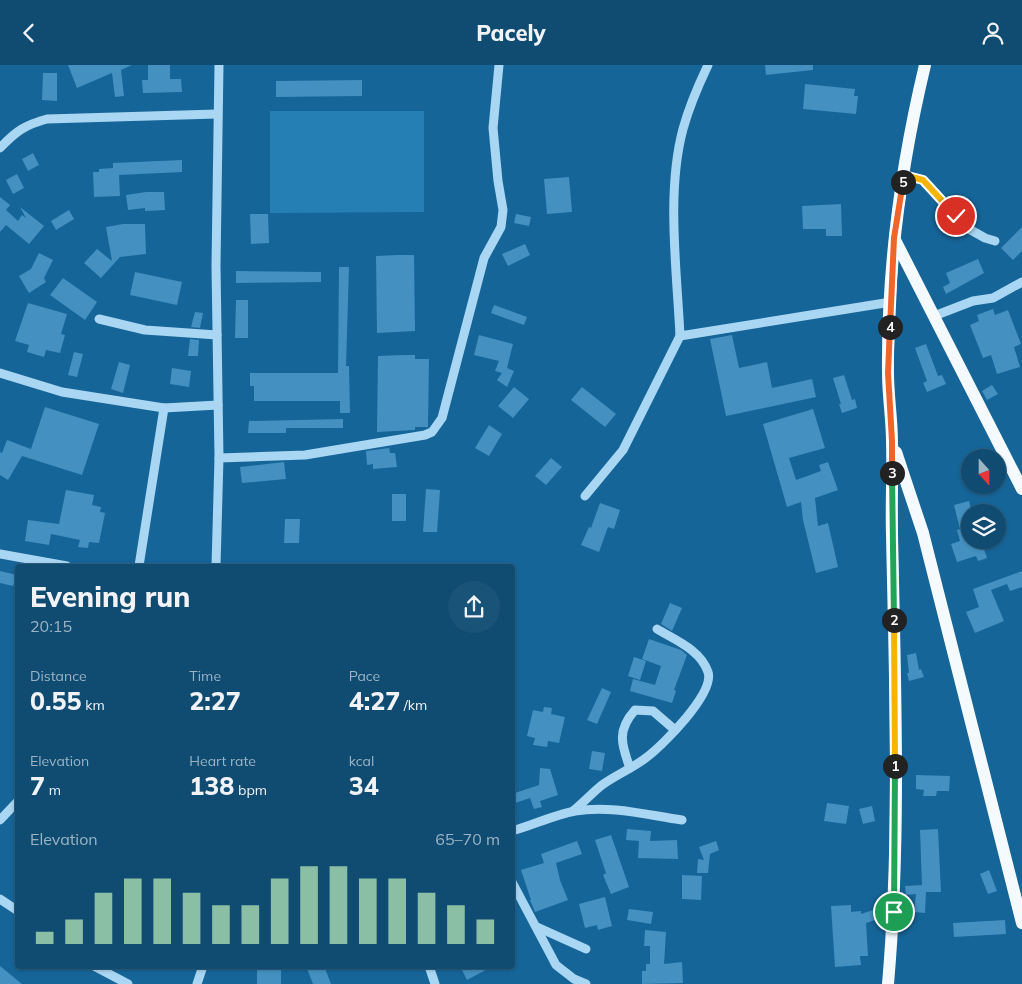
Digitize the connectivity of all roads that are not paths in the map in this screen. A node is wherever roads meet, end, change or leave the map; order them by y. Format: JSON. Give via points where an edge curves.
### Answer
{"nodes":[{"id":1,"x":219,"y":65,"type":"edge"},
{"id":2,"x":499,"y":65,"type":"edge"},
{"id":3,"x":708,"y":65,"type":"edge"},
{"id":4,"x":925,"y":65,"type":"edge"},
{"id":5,"x":217,"y":114,"type":"junction"},
{"id":6,"x":0,"y":148,"type":"edge"},
{"id":7,"x":904,"y":175,"type":"junction"},
{"id":8,"x":894,"y":238,"type":"junction"},
{"id":9,"x":995,"y":241,"type":"dead end"},
{"id":10,"x":1022,"y":282,"type":"edge"},
{"id":11,"x":891,"y":302,"type":"junction"},
{"id":12,"x":934,"y":316,"type":"junction"},
{"id":13,"x":99,"y":319,"type":"dead end"},
{"id":14,"x":217,"y":335,"type":"junction"},
{"id":15,"x":680,"y":336,"type":"junction"},
{"id":16,"x":0,"y":373,"type":"edge"},
{"id":17,"x":218,"y":405,"type":"junction"},
{"id":18,"x":164,"y":408,"type":"junction"},
{"id":19,"x":892,"y":441,"type":"junction"},
{"id":20,"x":220,"y":458,"type":"junction"},
{"id":21,"x":1022,"y":489,"type":"edge"},
{"id":22,"x":585,"y":497,"type":"dead end"},
{"id":23,"x":0,"y":554,"type":"edge"},
{"id":24,"x":56,"y":564,"type":"edge"},
{"id":25,"x":139,"y":564,"type":"edge"},
{"id":26,"x":216,"y":564,"type":"edge"},
{"id":27,"x":657,"y":629,"type":"dead end"},
{"id":28,"x":676,"y":730,"type":"junction"},
{"id":29,"x":630,"y":768,"type":"junction"},
{"id":30,"x":15,"y":804,"type":"edge"},
{"id":31,"x":573,"y":811,"type":"junction"},
{"id":32,"x":0,"y":819,"type":"edge"},
{"id":33,"x":682,"y":820,"type":"dead end"},
{"id":34,"x":515,"y":830,"type":"edge"},
{"id":35,"x":515,"y":887,"type":"edge"},
{"id":36,"x":0,"y":899,"type":"edge"},
{"id":37,"x":15,"y":909,"type":"edge"},
{"id":38,"x":1022,"y":923,"type":"edge"},
{"id":39,"x":537,"y":927,"type":"junction"},
{"id":40,"x":586,"y":949,"type":"dead end"},
{"id":41,"x":100,"y":969,"type":"edge"},
{"id":42,"x":203,"y":969,"type":"edge"},
{"id":43,"x":430,"y":969,"type":"edge"},
{"id":44,"x":128,"y":984,"type":"edge"},
{"id":45,"x":197,"y":984,"type":"edge"},
{"id":46,"x":435,"y":984,"type":"edge"},
{"id":47,"x":586,"y":984,"type":"edge"},
{"id":48,"x":888,"y":984,"type":"edge"}],
"edges":[{"from":1,"to":5,"type":"street"},
{"from":2,"to":20,"type":"street","via":[[493,128],[503,210],[501,227],[484,258],[448,401],[438,426],[425,435],[305,455]]},
{"from":3,"to":15,"type":"street","via":[[692,98],[682,131],[674,192]]},
{"from":4,"to":7,"type":"main road","via":[[911,122]]},
{"from":5,"to":6,"type":"street","via":[[47,119],[16,132]]},
{"from":5,"to":14,"type":"street"},
{"from":7,"to":8,"type":"main road"},
{"from":7,"to":9,"type":"street","via":[[923,180],[969,229]]},
{"from":8,"to":11,"type":"main road"},
{"from":8,"to":12,"type":"main road"},
{"from":10,"to":12,"type":"street","via":[[993,298],[966,303]]},
{"from":11,"to":15,"type":"street"},
{"from":11,"to":19,"type":"main road","via":[[888,373]]},
{"from":12,"to":21,"type":"main road"},
{"from":13,"to":14,"type":"street","via":[[144,330]]},
{"from":14,"to":17,"type":"street"},
{"from":15,"to":22,"type":"street","via":[[623,450]]},
{"from":16,"to":18,"type":"street","via":[[62,392]]},
{"from":17,"to":18,"type":"street"},
{"from":17,"to":20,"type":"street"},
{"from":18,"to":25,"type":"street"},
{"from":19,"to":38,"type":"main road","via":[[923,533]]},
{"from":19,"to":48,"type":"main road","via":[[896,674],[894,892]]},
{"from":20,"to":26,"type":"street"},
{"from":23,"to":24,"type":"street"},
{"from":27,"to":28,"type":"street","via":[[694,651],[709,675],[707,687]]},
{"from":28,"to":29,"type":"street","via":[[647,758]]},
{"from":28,"to":29,"type":"street","via":[[653,711],[635,710],[626,721],[621,738]]},
{"from":29,"to":31,"type":"street","via":[[600,786]]},
{"from":30,"to":32,"type":"street"},
{"from":31,"to":33,"type":"street","via":[[621,810]]},
{"from":31,"to":34,"type":"street"},
{"from":35,"to":39,"type":"street"},
{"from":36,"to":37,"type":"street"},
{"from":39,"to":40,"type":"street"},
{"from":39,"to":47,"type":"street","via":[[556,965]]},
{"from":41,"to":44,"type":"street"},
{"from":42,"to":45,"type":"street"},
{"from":43,"to":46,"type":"street"}]}
